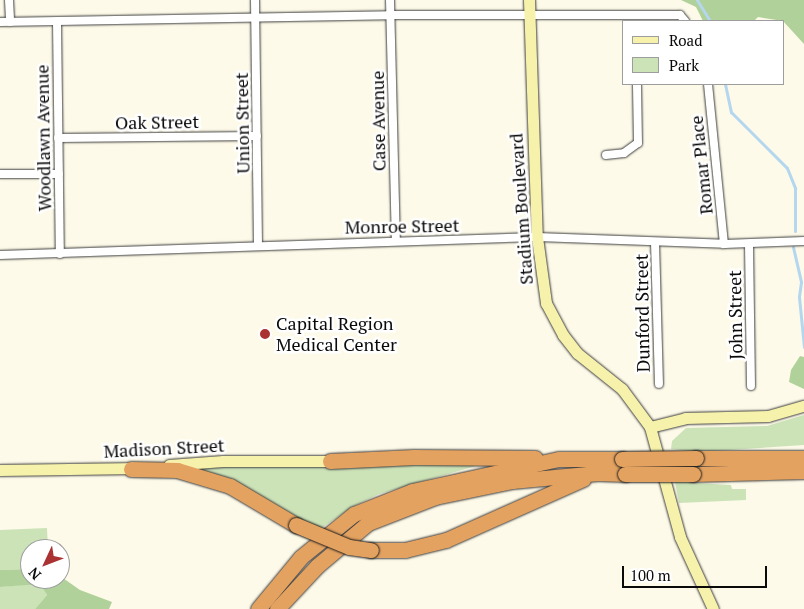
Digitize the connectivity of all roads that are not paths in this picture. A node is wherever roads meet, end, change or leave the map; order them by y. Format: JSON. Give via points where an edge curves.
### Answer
{"nodes":[{"id":1,"x":9,"y":0,"type":"edge"},
{"id":2,"x":255,"y":0,"type":"edge"},
{"id":3,"x":390,"y":0,"type":"edge"},
{"id":4,"x":529,"y":0,"type":"edge"},
{"id":5,"x":390,"y":15,"type":"junction"},
{"id":6,"x":530,"y":16,"type":"junction"},
{"id":7,"x":255,"y":18,"type":"junction"},
{"id":8,"x":635,"y":18,"type":"edge"},
{"id":9,"x":684,"y":20,"type":"edge"},
{"id":10,"x":57,"y":21,"type":"junction"},
{"id":11,"x":0,"y":22,"type":"edge"},
{"id":12,"x":10,"y":22,"type":"junction"},
{"id":13,"x":637,"y":85,"type":"edge"},
{"id":14,"x":708,"y":85,"type":"edge"},
{"id":15,"x":257,"y":136,"type":"junction"},
{"id":16,"x":58,"y":138,"type":"junction"},
{"id":17,"x":606,"y":155,"type":"dead end"},
{"id":18,"x":0,"y":174,"type":"edge"},
{"id":19,"x":59,"y":174,"type":"junction"},
{"id":20,"x":537,"y":237,"type":"junction"},
{"id":21,"x":396,"y":240,"type":"junction"},
{"id":22,"x":655,"y":242,"type":"junction"},
{"id":23,"x":804,"y":242,"type":"edge"},
{"id":24,"x":724,"y":244,"type":"junction"},
{"id":25,"x":749,"y":244,"type":"junction"},
{"id":26,"x":258,"y":246,"type":"junction"},
{"id":27,"x":60,"y":254,"type":"junction"},
{"id":28,"x":0,"y":255,"type":"edge"},
{"id":29,"x":659,"y":384,"type":"dead end"},
{"id":30,"x":751,"y":386,"type":"dead end"},
{"id":31,"x":804,"y":406,"type":"edge"},
{"id":32,"x":650,"y":428,"type":"junction"},
{"id":33,"x":804,"y":458,"type":"edge"},
{"id":34,"x":559,"y":459,"type":"junction"},
{"id":35,"x":330,"y":461,"type":"joint"},
{"id":36,"x":624,"y":466,"type":"junction"},
{"id":37,"x":694,"y":466,"type":"junction"},
{"id":38,"x":131,"y":469,"type":"junction"},
{"id":39,"x":0,"y":470,"type":"edge"},
{"id":40,"x":598,"y":473,"type":"junction"},
{"id":41,"x":804,"y":473,"type":"edge"},
{"id":42,"x":711,"y":608,"type":"edge"},
{"id":43,"x":258,"y":609,"type":"edge"},
{"id":44,"x":278,"y":609,"type":"edge"}],
"edges":[{"from":1,"to":12,"type":"street"},
{"from":2,"to":7,"type":"street","name":"Union Street"},
{"from":3,"to":5,"type":"street","name":"Case Avenue"},
{"from":4,"to":6,"type":"main road","name":"Stadium Boulevard"},
{"from":5,"to":6,"type":"street"},
{"from":5,"to":7,"type":"street"},
{"from":5,"to":21,"type":"street","name":"Case Avenue"},
{"from":6,"to":8,"type":"street"},
{"from":6,"to":20,"type":"main road","name":"Stadium Boulevard"},
{"from":7,"to":10,"type":"street"},
{"from":7,"to":15,"type":"street","name":"Union Street"},
{"from":8,"to":9,"type":"street","via":[[680,15]]},
{"from":10,"to":12,"type":"street"},
{"from":10,"to":16,"type":"street","name":"Woodlawn Avenue"},
{"from":11,"to":12,"type":"street"},
{"from":13,"to":17,"type":"street","via":[[638,143],[624,153]]},
{"from":14,"to":24,"type":"street","name":"Romar Place"},
{"from":15,"to":16,"type":"street","name":"Oak Street"},
{"from":15,"to":26,"type":"street","name":"Union Street"},
{"from":16,"to":19,"type":"street","name":"Woodlawn Avenue"},
{"from":18,"to":19,"type":"street"},
{"from":19,"to":27,"type":"street","name":"Woodlawn Avenue"},
{"from":20,"to":21,"type":"street","name":"Monroe Street"},
{"from":20,"to":22,"type":"street","name":"Monroe Street"},
{"from":20,"to":32,"type":"main road","name":"Stadium Boulevard","via":[[546,303],[562,335],[577,353],[622,390]]},
{"from":21,"to":26,"type":"street","name":"Monroe Street"},
{"from":22,"to":24,"type":"street","name":"Monroe Street"},
{"from":22,"to":29,"type":"street","name":"Dunford Street"},
{"from":23,"to":25,"type":"street","name":"Monroe Street"},
{"from":24,"to":25,"type":"street","name":"Monroe Street"},
{"from":25,"to":30,"type":"street","name":"John Street"},
{"from":26,"to":27,"type":"street","name":"Monroe Street"},
{"from":27,"to":28,"type":"street","name":"Monroe Street"},
{"from":31,"to":32,"type":"main road","via":[[768,416],[685,418]]},
{"from":32,"to":42,"type":"main road","name":"Stadium Boulevard","via":[[680,537]]},
{"from":33,"to":37,"type":"highway"},
{"from":34,"to":35,"type":"highway","via":[[414,457]]},
{"from":34,"to":36,"type":"highway"},
{"from":34,"to":43,"type":"highway","via":[[412,491],[354,514],[302,557]]},
{"from":35,"to":38,"type":"main road","name":"Madison Street","via":[[224,460]]},
{"from":36,"to":37,"type":"highway","bridge":true},
{"from":36,"to":40,"type":"highway"},
{"from":37,"to":41,"type":"highway"},
{"from":38,"to":39,"type":"main road","name":"Madison Street"},
{"from":38,"to":40,"type":"highway","bridge":true,"via":[[177,470],[230,486],[296,525],[349,547],[371,550],[405,550],[446,540]]},
{"from":40,"to":44,"type":"highway","via":[[512,481],[435,497],[368,523],[317,566]]}]}
